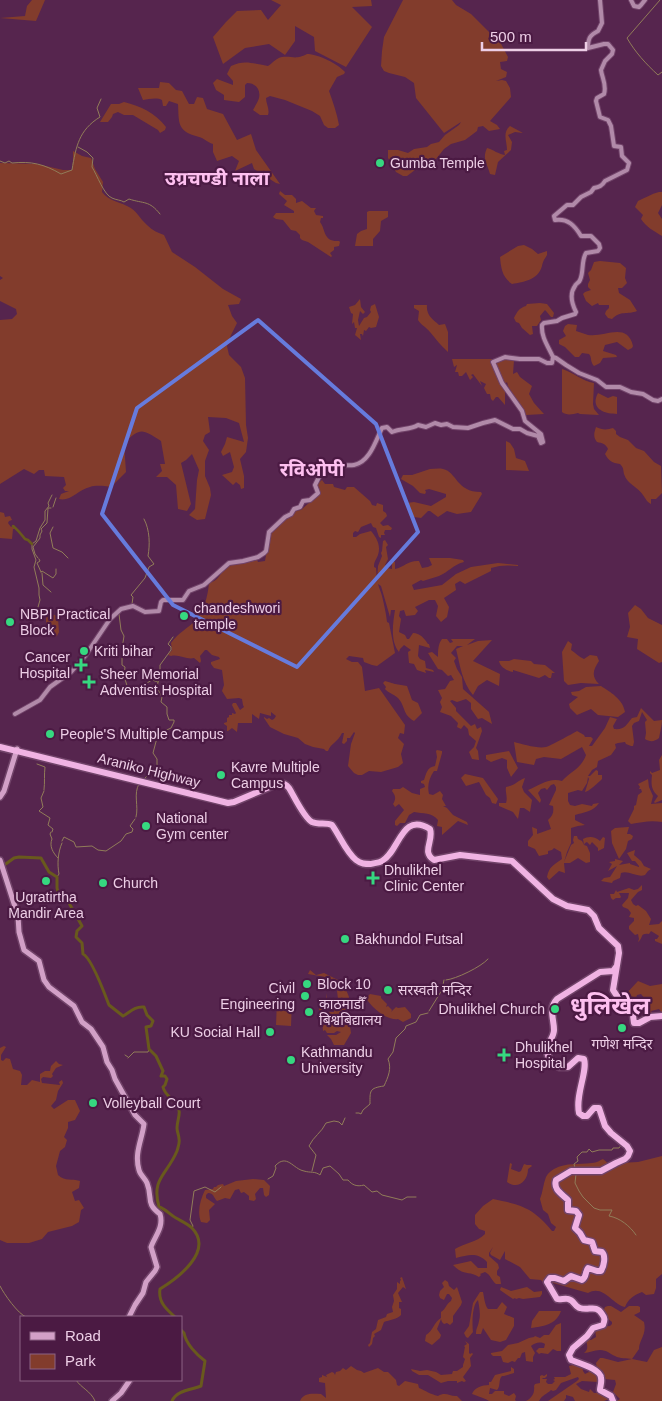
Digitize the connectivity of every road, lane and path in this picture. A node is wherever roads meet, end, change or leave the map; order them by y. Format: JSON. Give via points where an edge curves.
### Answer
{"nodes":[{"id":1,"x":600,"y":0,"type":"edge"},
{"id":2,"x":631,"y":0,"type":"edge"},
{"id":3,"x":645,"y":0,"type":"edge"},
{"id":4,"x":553,"y":357,"type":"junction"},
{"id":5,"x":662,"y":399,"type":"edge"},
{"id":6,"x":16,"y":714,"type":"dead end"},
{"id":7,"x":0,"y":745,"type":"edge"},
{"id":8,"x":17,"y":750,"type":"junction"},
{"id":9,"x":0,"y":797,"type":"edge"},
{"id":10,"x":0,"y":861,"type":"edge"},
{"id":11,"x":618,"y":964,"type":"junction"},
{"id":12,"x":610,"y":972,"type":"junction"},
{"id":13,"x":615,"y":978,"type":"junction"},
{"id":14,"x":662,"y":1016,"type":"edge"},
{"id":15,"x":130,"y":1316,"type":"edge"},
{"id":16,"x":129,"y":1381,"type":"edge"},
{"id":17,"x":112,"y":1401,"type":"edge"},
{"id":18,"x":613,"y":1401,"type":"edge"}],
"edges":[{"from":1,"to":4,"type":"main road","via":[[602,23],[598,32],[590,36],[588,48],[608,44],[612,54],[601,70],[604,94],[596,101],[600,117],[608,120],[614,146],[621,147],[622,156],[629,166],[628,170],[604,181],[573,204],[567,204],[554,217],[566,220],[581,236],[591,236],[600,248],[586,253],[584,257],[580,280],[574,286],[571,298],[575,314],[542,325]]},
{"from":2,"to":3,"type":"main road","via":[[637,7]]},
{"from":4,"to":5,"type":"main road","via":[[606,387],[620,387],[653,400]]},
{"from":4,"to":6,"type":"main road","via":[[552,363],[505,357],[493,362],[525,421],[541,434],[542,443],[538,436],[495,420],[469,428],[435,424],[392,432],[385,427],[381,429],[364,460],[358,464],[324,467],[315,486],[318,493],[303,501],[270,531],[265,552],[258,557],[229,563],[204,585],[189,591],[182,600],[163,600],[159,611],[145,612],[132,606],[120,609],[71,672],[50,686],[40,700]]},
{"from":7,"to":8,"type":"highway","name":"Araniko Highway"},
{"from":8,"to":9,"type":"main road"},
{"from":8,"to":11,"type":"highway","name":"Araniko Highway","via":[[228,802],[283,783],[308,819],[313,823],[332,825],[352,856],[365,864],[385,859],[409,826],[416,824],[430,830],[427,851],[432,859],[460,855],[512,861],[554,899],[567,906],[588,910],[599,928],[617,944]]},
{"from":10,"to":15,"type":"main road","via":[[18,916],[24,950],[38,961],[49,987],[74,1006],[82,1022],[103,1047],[131,1109],[144,1124],[138,1164],[161,1224],[151,1247],[157,1267]]},
{"from":11,"to":12,"type":"highway"},
{"from":11,"to":13,"type":"highway","name":"Araniko Highway"},
{"from":12,"to":13,"type":"highway"},
{"from":12,"to":18,"type":"highway","via":[[595,975],[554,1002],[554,1032],[547,1051],[550,1060],[560,1068],[578,1058],[584,1059],[586,1065],[578,1097],[579,1113],[587,1116],[594,1108],[599,1108],[606,1128],[626,1144],[629,1154],[601,1171],[572,1171],[556,1180],[558,1192],[568,1200],[568,1210],[579,1215],[575,1228],[584,1240],[592,1242],[595,1251],[602,1252],[604,1256],[601,1271],[588,1268],[582,1280],[571,1276],[564,1281],[550,1278],[547,1282],[557,1300],[568,1299],[577,1307],[596,1308],[602,1314],[603,1325],[593,1328],[570,1351],[569,1357],[600,1374],[600,1390],[611,1396]]},
{"from":13,"to":14,"type":"highway","name":"Araniko Highway","via":[[614,994],[630,1002],[634,1023]]},
{"from":16,"to":17,"type":"main road"}]}
